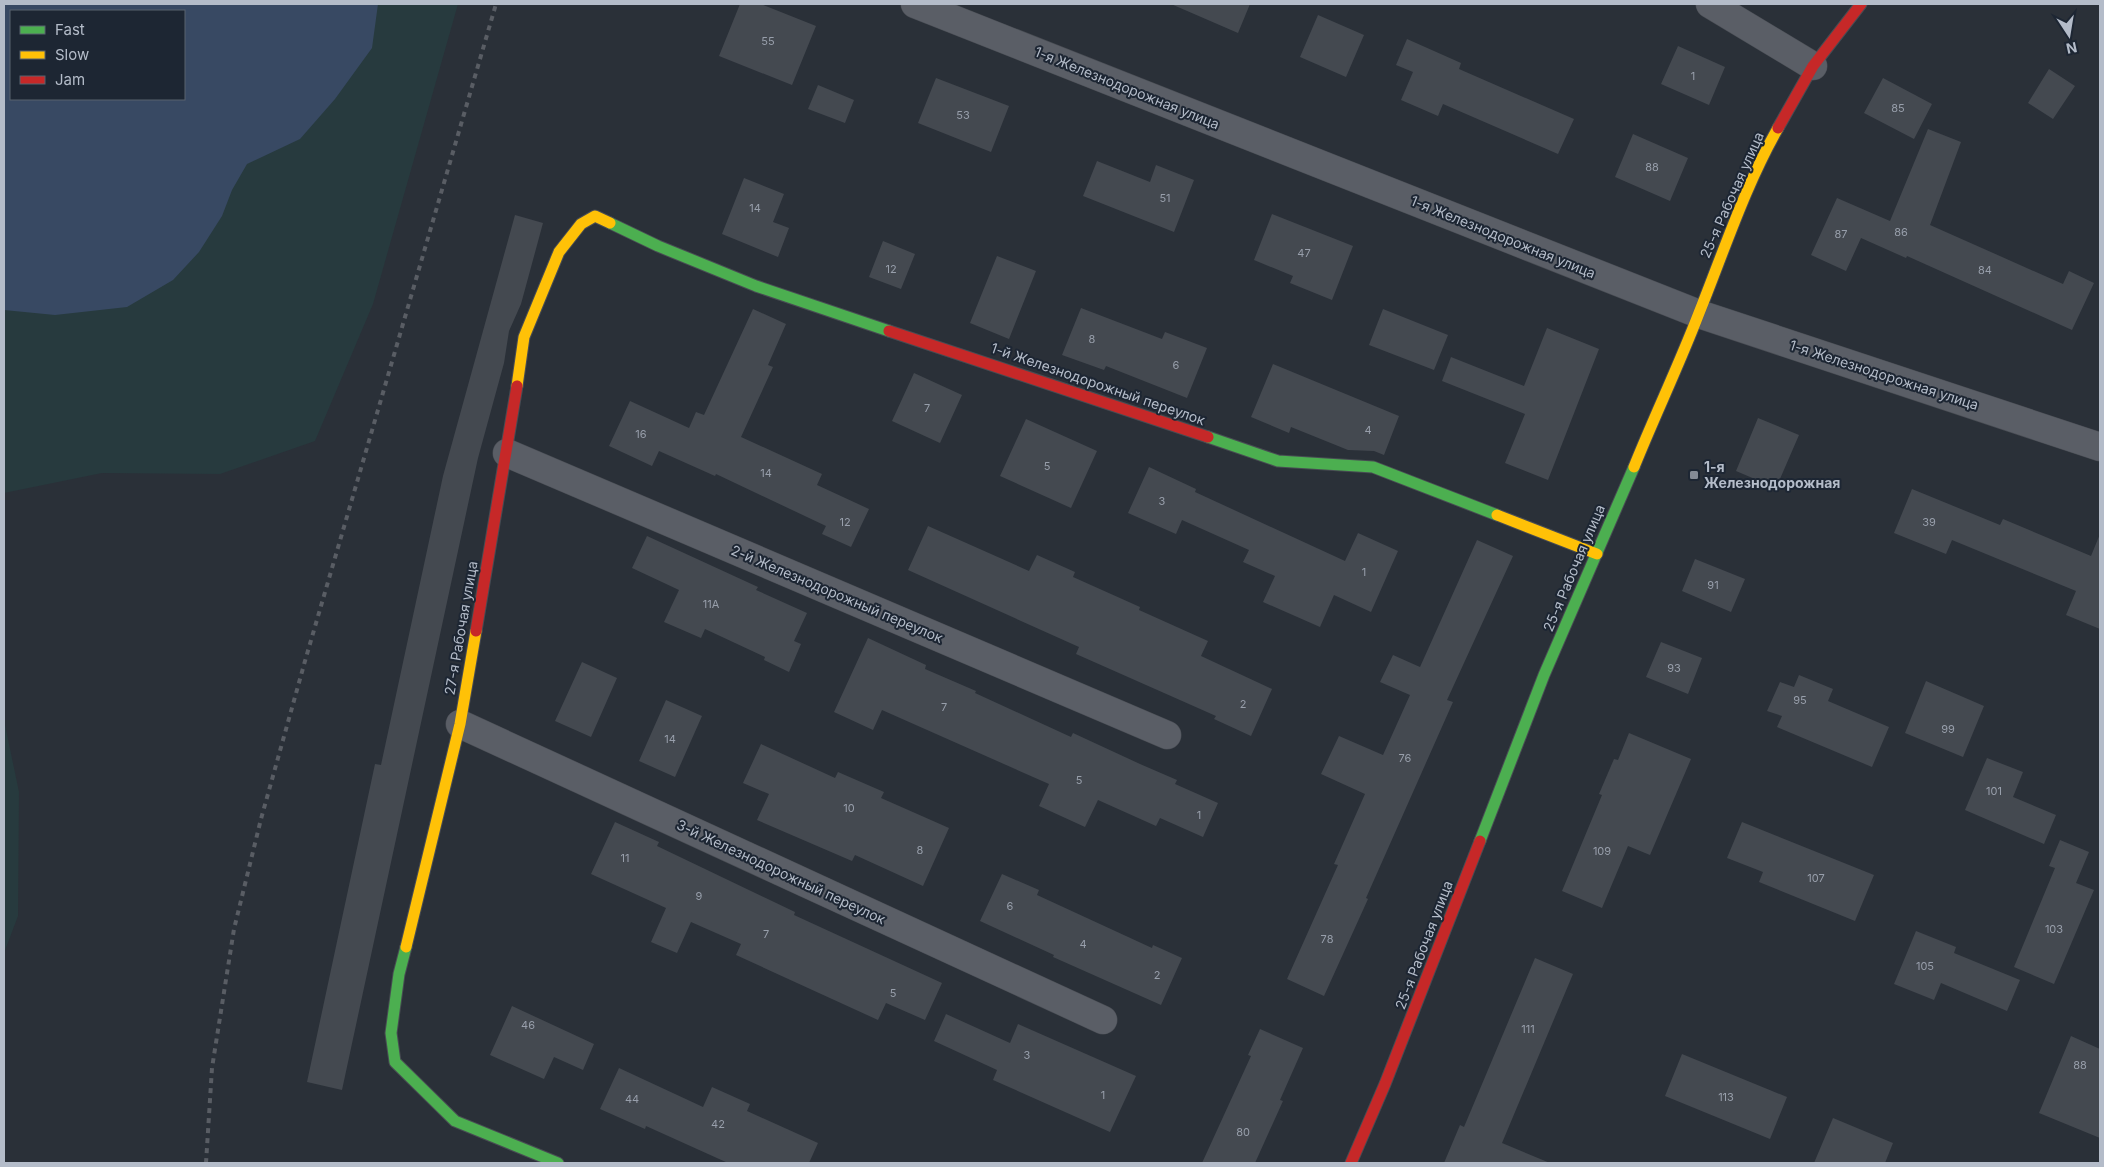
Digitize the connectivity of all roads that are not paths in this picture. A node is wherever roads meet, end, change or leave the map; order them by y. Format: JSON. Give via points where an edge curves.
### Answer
{"nodes":[{"id":1,"x":915,"y":4,"type":"edge"},
{"id":2,"x":1710,"y":4,"type":"edge"},
{"id":3,"x":1861,"y":4,"type":"edge"},
{"id":4,"x":1813,"y":66,"type":"junction"},
{"id":5,"x":595,"y":216,"type":"joint"},
{"id":6,"x":1699,"y":314,"type":"junction"},
{"id":7,"x":2098,"y":442,"type":"edge"},
{"id":8,"x":507,"y":452,"type":"junction"},
{"id":9,"x":1597,"y":554,"type":"junction"},
{"id":10,"x":460,"y":724,"type":"junction"},
{"id":11,"x":1167,"y":735,"type":"dead end"},
{"id":12,"x":1103,"y":1020,"type":"dead end"},
{"id":13,"x":558,"y":1163,"type":"edge"},
{"id":14,"x":1351,"y":1163,"type":"edge"}],
"edges":[{"from":1,"to":6,"type":"street","name":"1-я Железнодорожная улица"},
{"from":2,"to":4,"type":"street"},
{"from":3,"to":4,"type":"street","name":"25-я Рабочая улица"},
{"from":4,"to":6,"type":"street","name":"25-я Рабочая улица","via":[[1768,145],[1727,238]]},
{"from":5,"to":8,"type":"street","name":"27-я Рабочая улица","via":[[580,224],[559,252],[524,337]]},
{"from":5,"to":9,"type":"street","name":"1-й Железнодорожный переулок","via":[[658,246],[766,289],[1278,461],[1373,467]]},
{"from":6,"to":7,"type":"street","name":"1-я Железнодорожная улица"},
{"from":6,"to":9,"type":"street","name":"25-я Рабочая улица"},
{"from":8,"to":10,"type":"street","name":"27-я Рабочая улица"},
{"from":8,"to":11,"type":"street","name":"2-й Железнодорожный переулок"},
{"from":9,"to":14,"type":"street","name":"25-я Рабочая улица","via":[[1544,675],[1385,1084]]},
{"from":10,"to":12,"type":"street","name":"3-й Железнодорожный переулок"},
{"from":10,"to":13,"type":"street","name":"27-я Рабочая улица","via":[[399,974],[391,1033],[395,1062],[455,1121]]}]}
